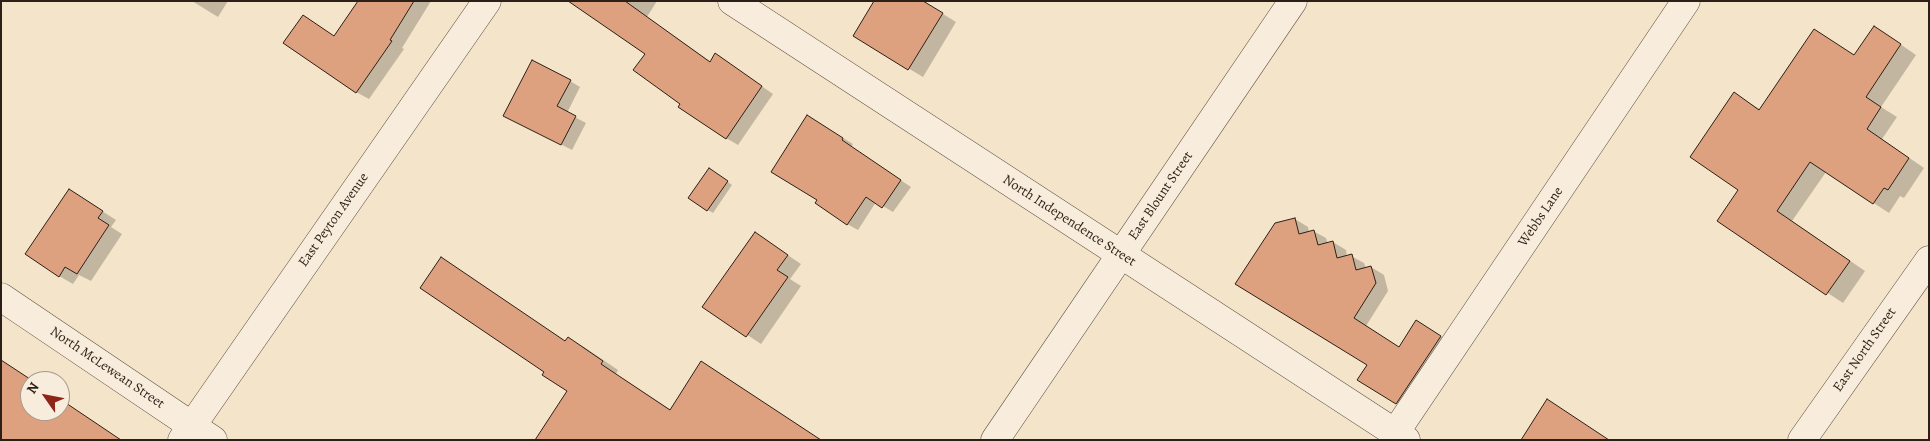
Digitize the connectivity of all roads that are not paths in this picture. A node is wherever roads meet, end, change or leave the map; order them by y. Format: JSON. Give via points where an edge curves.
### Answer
{"nodes":[{"id":1,"x":487,"y":1,"type":"edge"},
{"id":2,"x":732,"y":1,"type":"edge"},
{"id":3,"x":1293,"y":1,"type":"edge"},
{"id":4,"x":1686,"y":1,"type":"edge"},
{"id":5,"x":1121,"y":254,"type":"junction"},
{"id":6,"x":1929,"y":260,"type":"edge"},
{"id":7,"x":1,"y":297,"type":"edge"},
{"id":8,"x":195,"y":435,"type":"edge"},
{"id":9,"x":1400,"y":436,"type":"edge"},
{"id":10,"x":995,"y":440,"type":"edge"},
{"id":11,"x":1802,"y":440,"type":"edge"}],
"edges":[{"from":1,"to":8,"type":"street","name":"East Peyton Avenue"},
{"from":2,"to":5,"type":"street","name":"North Independence Street"},
{"from":3,"to":5,"type":"street","name":"East Blount Street"},
{"from":4,"to":9,"type":"street","name":"Webbs Lane"},
{"from":5,"to":9,"type":"street","name":"North Independence Street"},
{"from":5,"to":10,"type":"street","name":"East Blount Street"},
{"from":6,"to":11,"type":"street","name":"East North Street"},
{"from":7,"to":8,"type":"street","name":"North McLewean Street"}]}
